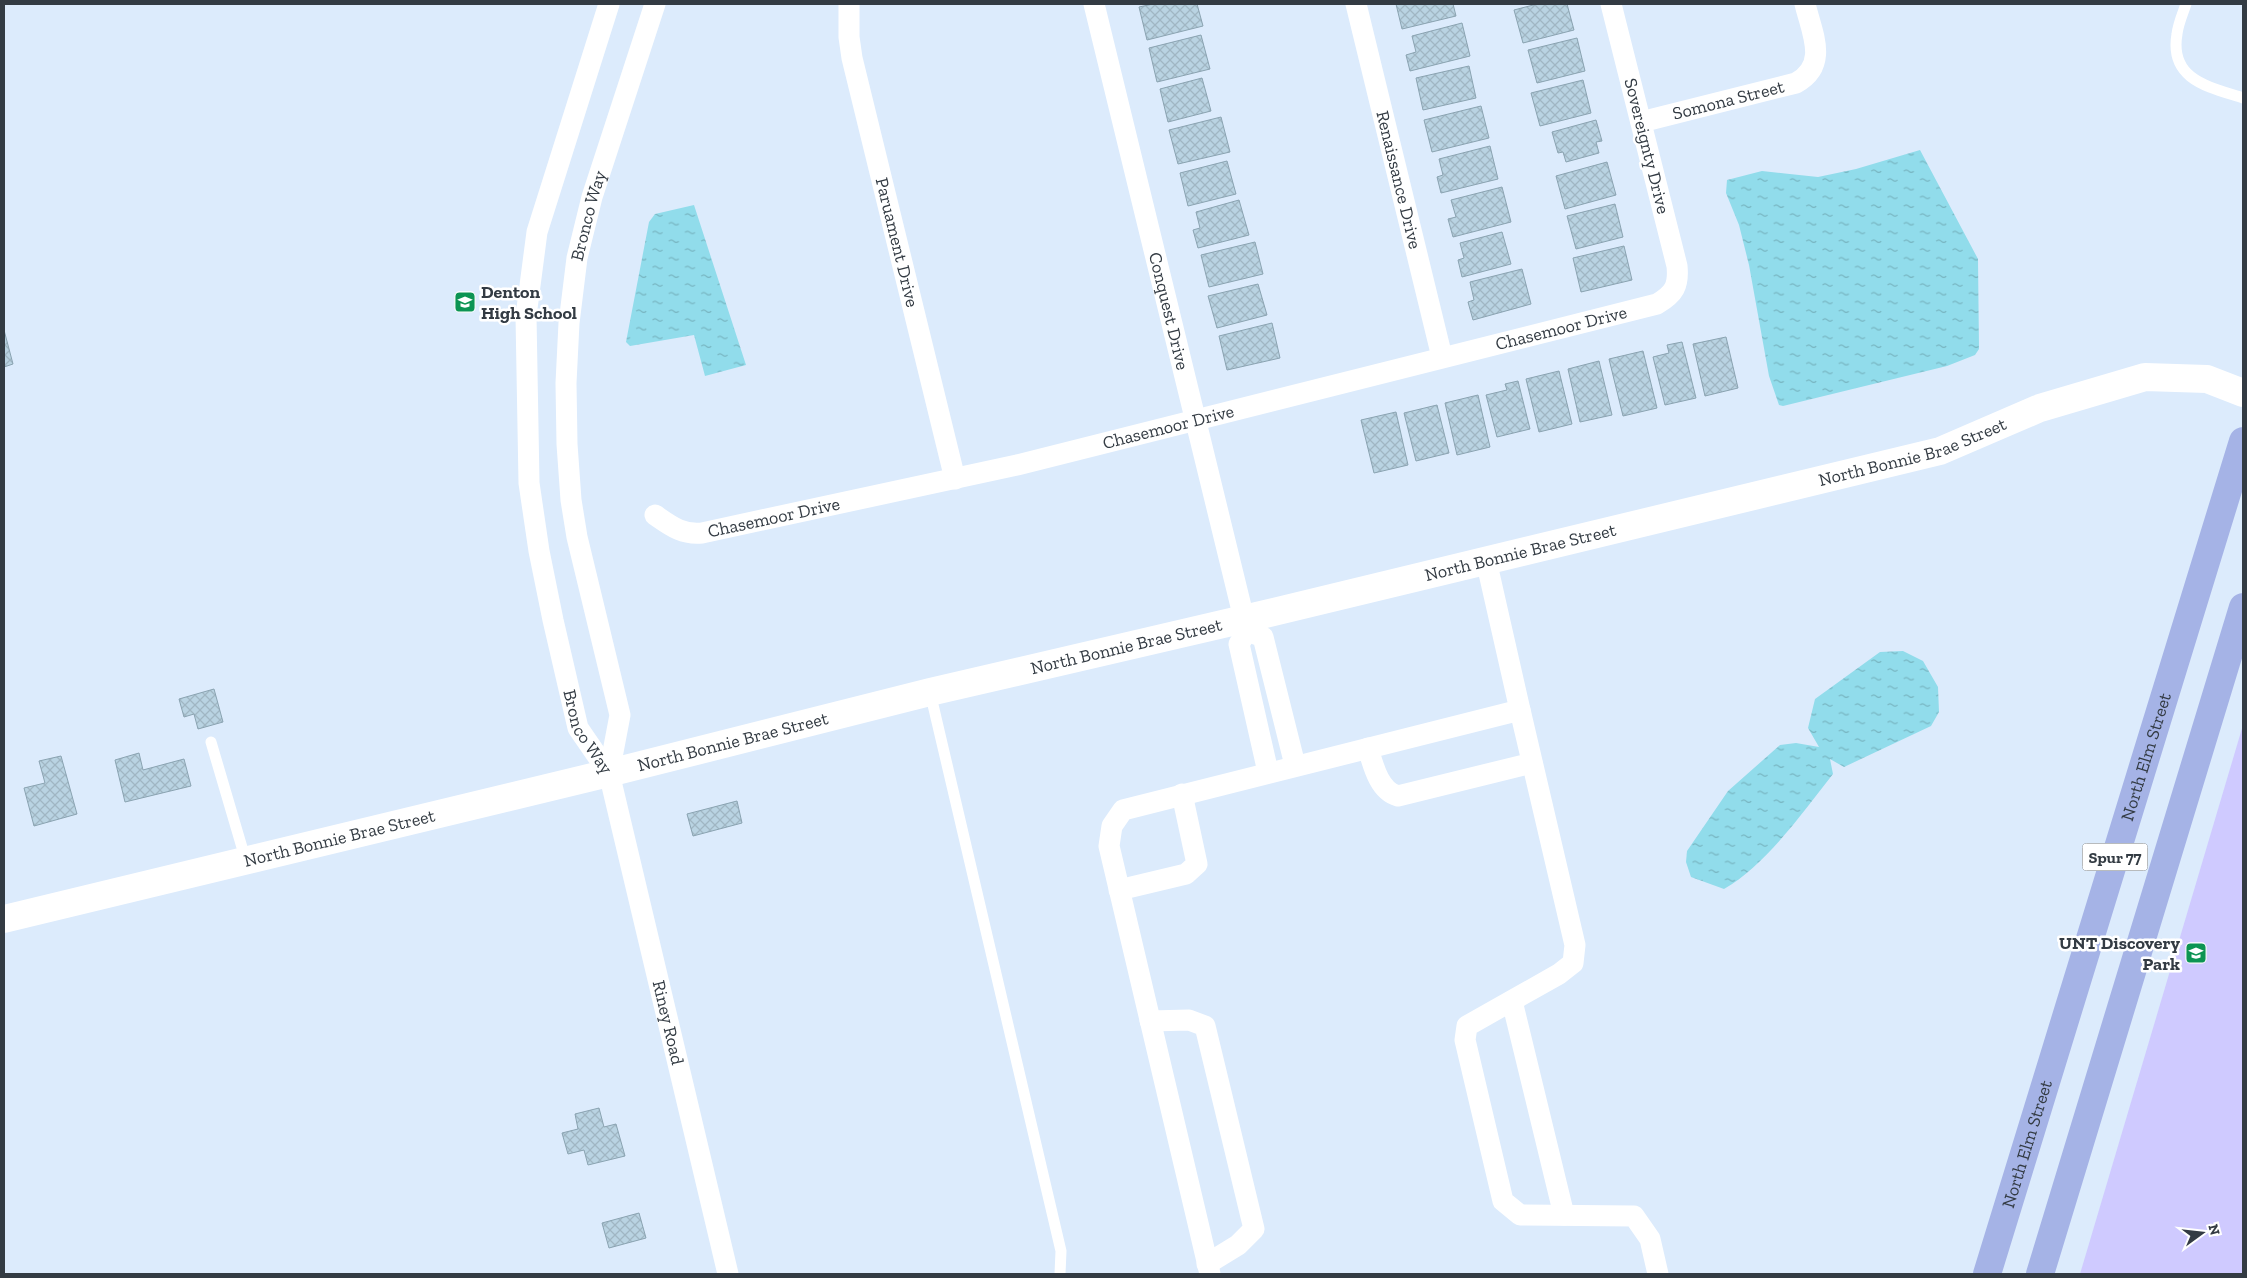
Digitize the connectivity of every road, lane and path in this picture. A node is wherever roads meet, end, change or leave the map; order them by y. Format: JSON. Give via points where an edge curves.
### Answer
{"nodes":[{"id":1,"x":609,"y":4,"type":"edge"},
{"id":2,"x":655,"y":4,"type":"edge"},
{"id":3,"x":848,"y":4,"type":"edge"},
{"id":4,"x":1094,"y":4,"type":"edge"},
{"id":5,"x":1356,"y":4,"type":"edge"},
{"id":6,"x":1611,"y":4,"type":"edge"},
{"id":7,"x":1805,"y":4,"type":"edge"},
{"id":8,"x":2186,"y":4,"type":"edge"},
{"id":9,"x":2243,"y":98,"type":"edge"},
{"id":10,"x":1641,"y":122,"type":"junction"},
{"id":11,"x":1676,"y":288,"type":"joint"},
{"id":12,"x":1442,"y":357,"type":"junction"},
{"id":13,"x":2243,"y":393,"type":"edge"},
{"id":14,"x":1196,"y":419,"type":"junction"},
{"id":15,"x":2243,"y":440,"type":"edge"},
{"id":16,"x":955,"y":479,"type":"junction"},
{"id":17,"x":655,"y":515,"type":"dead end"},
{"id":18,"x":1486,"y":560,"type":"junction"},
{"id":19,"x":2243,"y":607,"type":"edge"},
{"id":20,"x":1246,"y":625,"type":"junction"},
{"id":21,"x":930,"y":692,"type":"junction"},
{"id":22,"x":1520,"y":710,"type":"junction"},
{"id":23,"x":211,"y":742,"type":"dead end"},
{"id":24,"x":1368,"y":748,"type":"junction"},
{"id":25,"x":1532,"y":763,"type":"junction"},
{"id":26,"x":1295,"y":765,"type":"junction"},
{"id":27,"x":1268,"y":772,"type":"junction"},
{"id":28,"x":609,"y":773,"type":"junction"},
{"id":29,"x":1182,"y":794,"type":"junction"},
{"id":30,"x":246,"y":861,"type":"junction"},
{"id":31,"x":1119,"y":890,"type":"junction"},
{"id":32,"x":4,"y":919,"type":"edge"},
{"id":33,"x":1512,"y":1001,"type":"junction"},
{"id":34,"x":1150,"y":1021,"type":"junction"},
{"id":35,"x":1564,"y":1215,"type":"junction"},
{"id":36,"x":1209,"y":1269,"type":"edge"},
{"id":37,"x":728,"y":1274,"type":"edge"},
{"id":38,"x":1060,"y":1274,"type":"edge"},
{"id":39,"x":1658,"y":1274,"type":"edge"},
{"id":40,"x":1988,"y":1274,"type":"edge"},
{"id":41,"x":2040,"y":1274,"type":"edge"}],
"edges":[{"from":1,"to":28,"type":"street","name":"Bronco Way","via":[[537,232],[526,326],[529,482],[540,551],[578,728]]},
{"from":2,"to":28,"type":"street","name":"Bronco Way","via":[[592,197],[577,258],[569,323],[566,392],[571,500],[620,715]]},
{"from":3,"to":16,"type":"street","name":"Paruament Drive","via":[[852,58]]},
{"from":4,"to":14,"type":"street","name":"Conquest Drive"},
{"from":5,"to":12,"type":"street","name":"Renaissance Drive"},
{"from":6,"to":10,"type":"street","name":"Sovereignty Drive"},
{"from":7,"to":10,"type":"street","name":"Somona Street","via":[[1816,50],[1816,60],[1805,78]]},
{"from":8,"to":9,"type":"lane","via":[[2176,34],[2177,54],[2184,73],[2203,86]]},
{"from":10,"to":11,"type":"street","name":"Sovereignty Drive","via":[[1677,266]]},
{"from":11,"to":12,"type":"street","name":"Chasemoor Drive","via":[[1657,304]]},
{"from":12,"to":14,"type":"street","name":"Chasemoor Drive"},
{"from":13,"to":18,"type":"main road","name":"North Bonnie Brae Street","via":[[2207,379],[2145,377],[2040,408],[1940,451]]},
{"from":14,"to":16,"type":"street","name":"Chasemoor Drive"},
{"from":14,"to":20,"type":"street","name":"Conquest Drive"},
{"from":15,"to":40,"type":"main road","name":"North Elm Street","number":"Spur 77"},
{"from":16,"to":17,"type":"street","name":"Chasemoor Drive","via":[[702,533],[681,532]]},
{"from":18,"to":20,"type":"main road","name":"North Bonnie Brae Street"},
{"from":18,"to":22,"type":"street"},
{"from":19,"to":41,"type":"main road","number":"Spur 77"},
{"from":20,"to":21,"type":"main road","name":"North Bonnie Brae Street"},
{"from":20,"to":26,"type":"street","via":[[1263,637]]},
{"from":20,"to":27,"type":"street","via":[[1240,644]]},
{"from":21,"to":28,"type":"main road","name":"North Bonnie Brae Street"},
{"from":21,"to":38,"type":"lane","via":[[1061,1251]]},
{"from":22,"to":24,"type":"street"},
{"from":22,"to":25,"type":"street"},
{"from":23,"to":30,"type":"lane"},
{"from":24,"to":25,"type":"street","via":[[1375,773],[1391,794],[1398,796]]},
{"from":24,"to":26,"type":"street"},
{"from":25,"to":33,"type":"street","via":[[1575,945],[1573,963]]},
{"from":26,"to":27,"type":"street"},
{"from":27,"to":29,"type":"street"},
{"from":28,"to":30,"type":"main road","name":"North Bonnie Brae Street"},
{"from":28,"to":37,"type":"street","name":"Riney Road"},
{"from":29,"to":31,"type":"street","via":[[1123,810],[1112,826],[1109,846]]},
{"from":29,"to":31,"type":"street","via":[[1197,864],[1186,874]]},
{"from":30,"to":32,"type":"main road","name":"North Bonnie Brae Street"},
{"from":31,"to":34,"type":"street"},
{"from":33,"to":35,"type":"street"},
{"from":33,"to":35,"type":"street","via":[[1467,1026],[1466,1040],[1503,1201],[1520,1215]]},
{"from":34,"to":36,"type":"street"},
{"from":34,"to":36,"type":"street","via":[[1189,1020],[1205,1026],[1252,1219],[1254,1229]]},
{"from":35,"to":39,"type":"street","via":[[1634,1216],[1650,1239]]}]}
